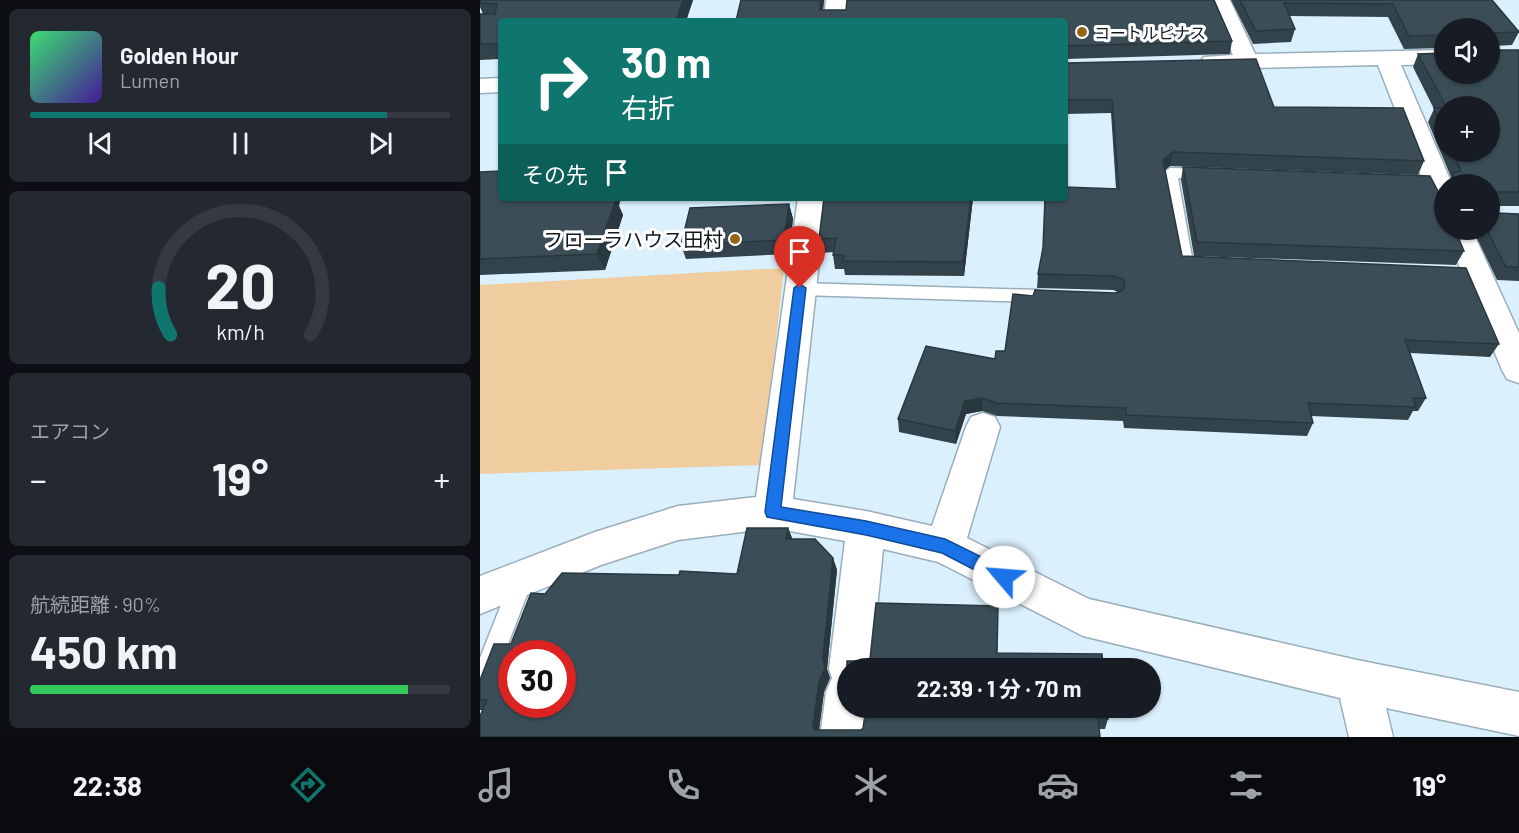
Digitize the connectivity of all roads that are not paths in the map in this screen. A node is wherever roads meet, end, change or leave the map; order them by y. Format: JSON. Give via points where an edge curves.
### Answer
{"nodes":[{"id":1,"x":837,"y":0,"type":"edge"},
{"id":2,"x":1219,"y":0,"type":"edge"},
{"id":3,"x":835,"y":18,"type":"edge"},
{"id":4,"x":1434,"y":57,"type":"edge"},
{"id":5,"x":1387,"y":59,"type":"junction"},
{"id":6,"x":1247,"y":61,"type":"junction"},
{"id":7,"x":1190,"y":63,"type":"edge"},
{"id":8,"x":498,"y":85,"type":"edge"},
{"id":9,"x":480,"y":86,"type":"edge"},
{"id":10,"x":1217,"y":175,"type":"edge"},
{"id":11,"x":1434,"y":183,"type":"edge"},
{"id":12,"x":812,"y":201,"type":"edge"},
{"id":13,"x":1461,"y":240,"type":"edge"},
{"id":14,"x":1220,"y":264,"type":"edge"},
{"id":15,"x":800,"y":288,"type":"junction"},
{"id":16,"x":1055,"y":296,"type":"edge"},
{"id":17,"x":1519,"y":370,"type":"edge"},
{"id":18,"x":983,"y":427,"type":"dead end"},
{"id":19,"x":773,"y":512,"type":"junction"},
{"id":20,"x":866,"y":528,"type":"junction"},
{"id":21,"x":945,"y":546,"type":"junction"},
{"id":22,"x":522,"y":578,"type":"junction"},
{"id":23,"x":480,"y":595,"type":"edge"},
{"id":24,"x":851,"y":658,"type":"edge"},
{"id":25,"x":1357,"y":681,"type":"junction"},
{"id":26,"x":480,"y":688,"type":"edge"},
{"id":27,"x":1519,"y":714,"type":"edge"},
{"id":28,"x":845,"y":718,"type":"edge"},
{"id":29,"x":842,"y":737,"type":"edge"},
{"id":30,"x":1371,"y":737,"type":"edge"}],
"edges":[{"from":1,"to":3,"type":"street"},
{"from":2,"to":6,"type":"street"},
{"from":4,"to":5,"type":"street"},
{"from":5,"to":6,"type":"street"},
{"from":5,"to":11,"type":"street"},
{"from":6,"to":7,"type":"street"},
{"from":8,"to":9,"type":"street"},
{"from":10,"to":14,"type":"lane","via":[[1170,173],[1185,263]]},
{"from":12,"to":15,"type":"street"},
{"from":13,"to":17,"type":"street","via":[[1471,274]]},
{"from":15,"to":16,"type":"lane"},
{"from":15,"to":19,"type":"street"},
{"from":18,"to":21,"type":"street"},
{"from":19,"to":20,"type":"street"},
{"from":19,"to":22,"type":"street","via":[[678,523],[595,549]]},
{"from":20,"to":21,"type":"street"},
{"from":20,"to":24,"type":"street"},
{"from":21,"to":25,"type":"street","via":[[1083,617]]},
{"from":22,"to":23,"type":"street"},
{"from":22,"to":26,"type":"lane"},
{"from":25,"to":27,"type":"street"},
{"from":25,"to":30,"type":"street"},
{"from":28,"to":29,"type":"street"}]}
